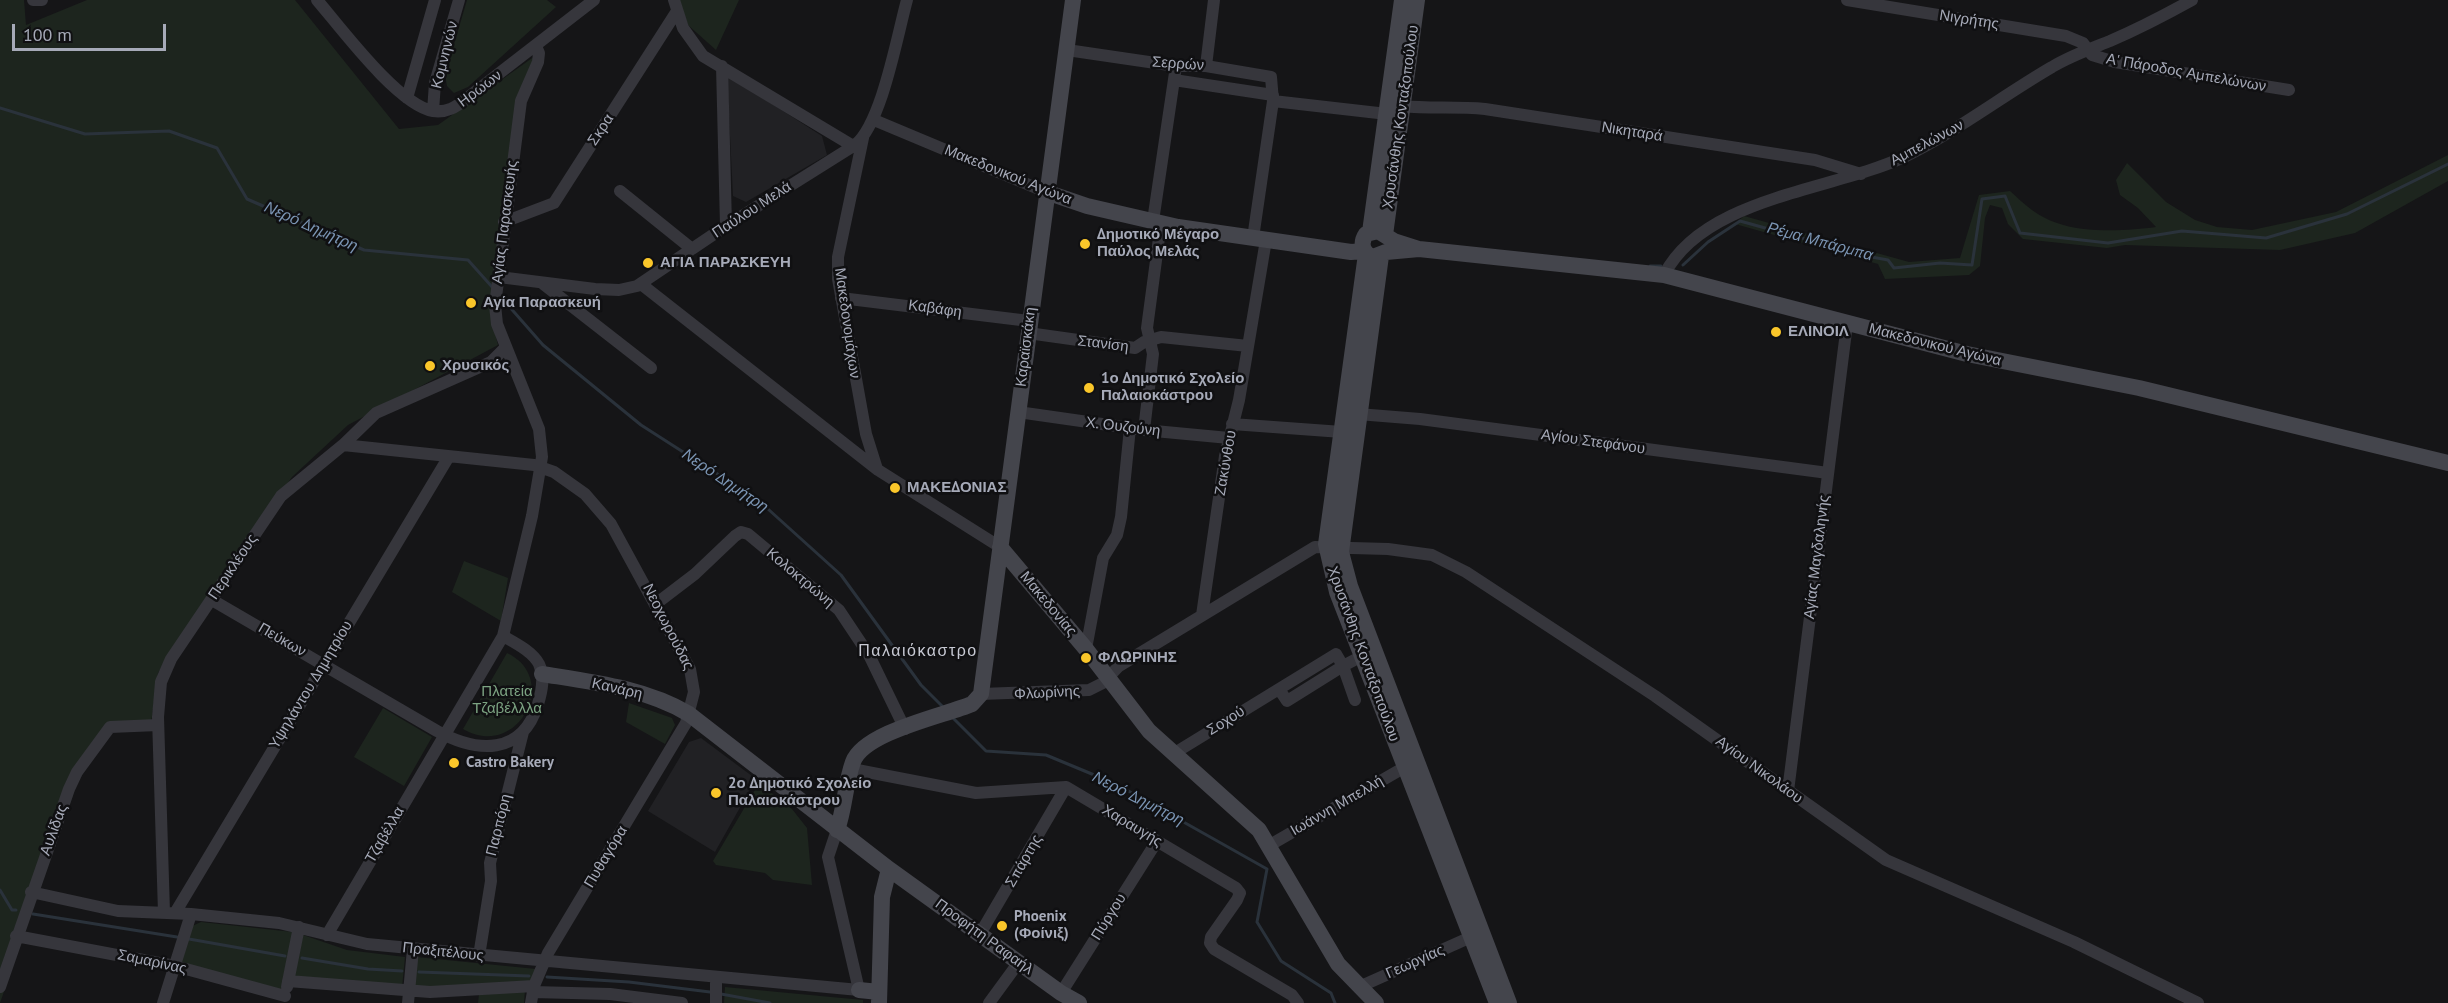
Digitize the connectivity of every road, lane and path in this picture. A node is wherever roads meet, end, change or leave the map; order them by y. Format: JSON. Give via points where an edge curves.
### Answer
{"nodes":[{"id":1,"x":33,"y":0,"type":"edge"},
{"id":2,"x":42,"y":0,"type":"edge"},
{"id":3,"x":317,"y":0,"type":"edge"},
{"id":4,"x":435,"y":0,"type":"edge"},
{"id":5,"x":459,"y":0,"type":"edge"},
{"id":6,"x":594,"y":0,"type":"edge"},
{"id":7,"x":907,"y":0,"type":"edge"},
{"id":8,"x":1073,"y":0,"type":"edge"},
{"id":9,"x":1214,"y":0,"type":"edge"},
{"id":10,"x":1402,"y":0,"type":"edge"},
{"id":11,"x":1417,"y":0,"type":"edge"},
{"id":12,"x":1847,"y":0,"type":"edge"},
{"id":13,"x":2192,"y":0,"type":"edge"},
{"id":14,"x":675,"y":6,"type":"edge"},
{"id":15,"x":536,"y":46,"type":"junction"},
{"id":16,"x":2087,"y":49,"type":"junction"},
{"id":17,"x":1067,"y":50,"type":"junction"},
{"id":18,"x":722,"y":66,"type":"junction"},
{"id":19,"x":1176,"y":66,"type":"junction"},
{"id":20,"x":1206,"y":66,"type":"junction"},
{"id":21,"x":1174,"y":80,"type":"junction"},
{"id":22,"x":2289,"y":90,"type":"dead end"},
{"id":23,"x":407,"y":98,"type":"junction"},
{"id":24,"x":1273,"y":98,"type":"junction"},
{"id":25,"x":1402,"y":106,"type":"junction"},
{"id":26,"x":433,"y":111,"type":"junction"},
{"id":27,"x":1387,"y":114,"type":"junction"},
{"id":28,"x":874,"y":120,"type":"junction"},
{"id":29,"x":858,"y":142,"type":"junction"},
{"id":30,"x":1861,"y":174,"type":"junction"},
{"id":31,"x":620,"y":191,"type":"dead end"},
{"id":32,"x":1046,"y":192,"type":"junction"},
{"id":33,"x":504,"y":222,"type":"junction"},
{"id":34,"x":1157,"y":222,"type":"junction"},
{"id":35,"x":726,"y":226,"type":"junction"},
{"id":36,"x":1259,"y":239,"type":"junction"},
{"id":37,"x":1375,"y":244,"type":"junction"},
{"id":38,"x":692,"y":249,"type":"junction"},
{"id":39,"x":1664,"y":275,"type":"junction"},
{"id":40,"x":498,"y":283,"type":"junction"},
{"id":41,"x":541,"y":283,"type":"junction"},
{"id":42,"x":641,"y":284,"type":"junction"},
{"id":43,"x":841,"y":298,"type":"junction"},
{"id":44,"x":1847,"y":324,"type":"junction"},
{"id":45,"x":1028,"y":327,"type":"junction"},
{"id":46,"x":1150,"y":339,"type":"junction"},
{"id":47,"x":1248,"y":346,"type":"junction"},
{"id":48,"x":506,"y":347,"type":"junction"},
{"id":49,"x":651,"y":368,"type":"dead end"},
{"id":50,"x":1018,"y":412,"type":"junction"},
{"id":51,"x":1358,"y":414,"type":"junction"},
{"id":52,"x":1232,"y":424,"type":"junction"},
{"id":53,"x":1130,"y":428,"type":"junction"},
{"id":54,"x":1144,"y":430,"type":"junction"},
{"id":55,"x":1342,"y":432,"type":"junction"},
{"id":56,"x":1229,"y":438,"type":"junction"},
{"id":57,"x":343,"y":445,"type":"junction"},
{"id":58,"x":448,"y":458,"type":"junction"},
{"id":59,"x":2448,"y":463,"type":"edge"},
{"id":60,"x":542,"y":467,"type":"junction"},
{"id":61,"x":878,"y":470,"type":"junction"},
{"id":62,"x":1828,"y":473,"type":"junction"},
{"id":63,"x":1000,"y":547,"type":"junction"},
{"id":64,"x":1333,"y":547,"type":"junction"},
{"id":65,"x":212,"y":600,"type":"junction"},
{"id":66,"x":657,"y":603,"type":"junction"},
{"id":67,"x":1202,"y":615,"type":"junction"},
{"id":68,"x":503,"y":636,"type":"junction"},
{"id":69,"x":1086,"y":649,"type":"junction"},
{"id":70,"x":1362,"y":656,"type":"junction"},
{"id":71,"x":323,"y":664,"type":"junction"},
{"id":72,"x":1343,"y":666,"type":"junction"},
{"id":73,"x":542,"y":674,"type":"junction"},
{"id":74,"x":1107,"y":679,"type":"junction"},
{"id":75,"x":981,"y":694,"type":"junction"},
{"id":76,"x":1355,"y":700,"type":"dead end"},
{"id":77,"x":689,"y":714,"type":"junction"},
{"id":78,"x":158,"y":725,"type":"junction"},
{"id":79,"x":904,"y":729,"type":"junction"},
{"id":80,"x":524,"y":731,"type":"junction"},
{"id":81,"x":444,"y":735,"type":"junction"},
{"id":82,"x":1173,"y":754,"type":"junction"},
{"id":83,"x":1405,"y":767,"type":"junction"},
{"id":84,"x":852,"y":769,"type":"junction"},
{"id":85,"x":1066,"y":787,"type":"junction"},
{"id":86,"x":1788,"y":791,"type":"junction"},
{"id":87,"x":837,"y":830,"type":"junction"},
{"id":88,"x":1157,"y":841,"type":"junction"},
{"id":89,"x":1270,"y":845,"type":"junction"},
{"id":90,"x":889,"y":869,"type":"junction"},
{"id":91,"x":31,"y":892,"type":"junction"},
{"id":92,"x":170,"y":913,"type":"junction"},
{"id":93,"x":191,"y":914,"type":"junction"},
{"id":94,"x":299,"y":927,"type":"junction"},
{"id":95,"x":980,"y":934,"type":"junction"},
{"id":96,"x":327,"y":935,"type":"junction"},
{"id":97,"x":16,"y":936,"type":"junction"},
{"id":98,"x":1471,"y":937,"type":"junction"},
{"id":99,"x":413,"y":949,"type":"junction"},
{"id":100,"x":479,"y":956,"type":"junction"},
{"id":101,"x":544,"y":962,"type":"junction"},
{"id":102,"x":1019,"y":962,"type":"junction"},
{"id":103,"x":175,"y":966,"type":"junction"},
{"id":104,"x":716,"y":977,"type":"junction"},
{"id":105,"x":288,"y":981,"type":"junction"},
{"id":106,"x":0,"y":987,"type":"edge"},
{"id":107,"x":1359,"y":987,"type":"junction"},
{"id":108,"x":860,"y":990,"type":"junction"},
{"id":109,"x":1061,"y":993,"type":"junction"},
{"id":110,"x":532,"y":994,"type":"edge"},
{"id":111,"x":408,"y":997,"type":"edge"},
{"id":112,"x":879,"y":998,"type":"edge"},
{"id":113,"x":284,"y":999,"type":"edge"},
{"id":114,"x":163,"y":1003,"type":"edge"},
{"id":115,"x":682,"y":1003,"type":"edge"},
{"id":116,"x":716,"y":1003,"type":"edge"},
{"id":117,"x":989,"y":1003,"type":"edge"},
{"id":118,"x":1079,"y":1003,"type":"edge"},
{"id":119,"x":1298,"y":1003,"type":"edge"},
{"id":120,"x":1376,"y":1003,"type":"edge"},
{"id":121,"x":1497,"y":1003,"type":"edge"},
{"id":122,"x":1509,"y":1003,"type":"edge"},
{"id":123,"x":2198,"y":1003,"type":"edge"}],
"edges":[{"from":1,"to":2,"type":"street"},
{"from":3,"to":23,"type":"street"},
{"from":4,"to":23,"type":"street"},
{"from":5,"to":26,"type":"street","name":"Κομνηνών","via":[[435,83]]},
{"from":6,"to":15,"type":"street","name":"Ηρώων"},
{"from":7,"to":28,"type":"street","name":"Παύλου Μελά"},
{"from":8,"to":17,"type":"street","name":"Καραϊσκάκη"},
{"from":9,"to":20,"type":"street"},
{"from":10,"to":27,"type":"street","name":"Χρυσάνθης Κονταξοπούλου"},
{"from":11,"to":25,"type":"street","name":"Χρυσάνθης Κονταξοπούλου"},
{"from":12,"to":16,"type":"street","name":"Νιγρήτης","via":[[2066,36]]},
{"from":13,"to":16,"type":"street","name":"Αμπελώνων","via":[[2141,28]]},
{"from":14,"to":18,"type":"street","via":[[697,49]]},
{"from":14,"to":33,"type":"street","name":"Σκρα","via":[[557,200]]},
{"from":15,"to":26,"type":"street","name":"Ηρώων","via":[[459,105]]},
{"from":15,"to":33,"type":"street","name":"Αγίας Παρασκευής","via":[[539,58],[521,101]]},
{"from":16,"to":22,"type":"street","name":"Α' Πάροδος Αμπελώνων","via":[[2098,58],[2115,62]]},
{"from":16,"to":30,"type":"street","name":"Αμπελώνων","via":[[2053,66],[1940,138]]},
{"from":17,"to":19,"type":"street","name":"Σερρών"},
{"from":17,"to":32,"type":"street","name":"Καραϊσκάκη"},
{"from":18,"to":29,"type":"street"},
{"from":18,"to":35,"type":"street"},
{"from":19,"to":20,"type":"street","name":"Σερρών"},
{"from":19,"to":21,"type":"street"},
{"from":20,"to":24,"type":"street","name":"Σερρών","via":[[1268,75]]},
{"from":21,"to":24,"type":"street","name":"Σερρών"},
{"from":21,"to":34,"type":"street"},
{"from":23,"to":26,"type":"street"},
{"from":24,"to":27,"type":"street","name":"Σερρών"},
{"from":24,"to":36,"type":"street","name":"Ζακύνθου"},
{"from":25,"to":30,"type":"street","name":"Νικηταρά","via":[[1485,109],[1815,160]]},
{"from":25,"to":37,"type":"street","name":"Χρυσάνθης Κονταξοπούλου"},
{"from":27,"to":37,"type":"street","name":"Χρυσάνθης Κονταξοπούλου"},
{"from":28,"to":29,"type":"street","name":"Παύλου Μελά"},
{"from":28,"to":32,"type":"street","name":"Μακεδονικού Αγώνα"},
{"from":29,"to":35,"type":"street","name":"Παύλου Μελά"},
{"from":29,"to":43,"type":"street","name":"Μακεδονομάχων","via":[[838,257]]},
{"from":30,"to":39,"type":"street","name":"Αμπελώνων","via":[[1764,202],[1723,220],[1682,249]]},
{"from":31,"to":38,"type":"street"},
{"from":32,"to":34,"type":"street","name":"Μακεδονικού Αγώνα"},
{"from":32,"to":45,"type":"street","name":"Καραϊσκάκη"},
{"from":33,"to":40,"type":"street","name":"Αγίας Παρασκευής"},
{"from":34,"to":36,"type":"street","name":"Μακεδονικού Αγώνα"},
{"from":34,"to":46,"type":"street","via":[[1147,328]]},
{"from":35,"to":38,"type":"street","name":"Παύλου Μελά"},
{"from":36,"to":37,"type":"street","name":"Μακεδονικού Αγώνα","via":[[1351,252]]},
{"from":36,"to":47,"type":"street","name":"Ζακύνθου"},
{"from":37,"to":39,"type":"street","name":"Μακεδονικού Αγώνα"},
{"from":37,"to":51,"type":"street","name":"Χρυσάνθης Κονταξοπούλου"},
{"from":37,"to":55,"type":"street","name":"Χρυσάνθης Κονταξοπούλου"},
{"from":38,"to":42,"type":"street","name":"Παύλου Μελά"},
{"from":39,"to":44,"type":"street","name":"Μακεδονικού Αγώνα"},
{"from":40,"to":41,"type":"street","name":"Παύλου Μελά"},
{"from":40,"to":48,"type":"street","name":"Αγίας Παρασκευής","via":[[496,318]]},
{"from":41,"to":42,"type":"street","name":"Παύλου Μελά","via":[[619,290]]},
{"from":41,"to":49,"type":"street"},
{"from":42,"to":61,"type":"street","name":"Μακεδονίας"},
{"from":43,"to":45,"type":"street","name":"Καβάφη"},
{"from":43,"to":61,"type":"street","name":"Μακεδονομάχων","via":[[866,434]]},
{"from":44,"to":59,"type":"street","name":"Μακεδονικού Αγώνα","via":[[1978,357],[2139,387]]},
{"from":44,"to":62,"type":"street","name":"Αγίας Μαγδαληνής"},
{"from":45,"to":46,"type":"street","name":"Στανίση","via":[[1135,348]]},
{"from":45,"to":50,"type":"street","name":"Καραϊσκάκη"},
{"from":46,"to":47,"type":"street","name":"Στανίση"},
{"from":46,"to":54,"type":"street","via":[[1154,354]]},
{"from":47,"to":52,"type":"street","name":"Ζακύνθου"},
{"from":48,"to":57,"type":"street","name":"Περικλέους","via":[[492,362],[376,413]]},
{"from":48,"to":60,"type":"street","name":"Αγίας Παρασκευής","via":[[539,429]]},
{"from":50,"to":53,"type":"street","name":"Χ. Ουζούνη"},
{"from":50,"to":63,"type":"street","name":"Καραϊσκάκη"},
{"from":51,"to":62,"type":"street","name":"Αγίου Στεφάνου"},
{"from":51,"to":64,"type":"street","name":"Χρυσάνθης Κονταξοπούλου"},
{"from":52,"to":55,"type":"street"},
{"from":52,"to":56,"type":"street","name":"Ζακύνθου"},
{"from":53,"to":54,"type":"street","name":"Χ. Ουζούνη"},
{"from":53,"to":69,"type":"street","via":[[1121,518],[1117,535],[1102,558]]},
{"from":54,"to":56,"type":"street","name":"Χ. Ουζούνη"},
{"from":55,"to":64,"type":"street","name":"Χρυσάνθης Κονταξοπούλου"},
{"from":56,"to":67,"type":"street","name":"Ζακύνθου"},
{"from":57,"to":58,"type":"street"},
{"from":57,"to":65,"type":"street","name":"Περικλέους","via":[[281,496]]},
{"from":58,"to":60,"type":"street"},
{"from":58,"to":71,"type":"street","name":"Υψηλάντου Δημητρίου"},
{"from":60,"to":66,"type":"street","name":"Νεοχωρούδας","via":[[568,480],[598,506]]},
{"from":60,"to":68,"type":"street","name":"Τζαβέλλα"},
{"from":61,"to":63,"type":"street","name":"Μακεδονίας"},
{"from":62,"to":86,"type":"street","name":"Αγίας Μαγδαληνής"},
{"from":63,"to":69,"type":"street","name":"Μακεδονίας"},
{"from":63,"to":75,"type":"street","name":"Καραϊσκάκη"},
{"from":64,"to":67,"type":"street","name":"Φλωρίνης","via":[[1308,550]]},
{"from":64,"to":70,"type":"street","name":"Χρυσάνθης Κονταξοπούλου","via":[[1337,592]]},
{"from":64,"to":86,"type":"street","name":"Αγίου Νικολάου","via":[[1409,550],[1451,562],[1655,696]]},
{"from":64,"to":122,"type":"street","name":"Χρυσάνθης Κονταξοπούλου"},
{"from":65,"to":71,"type":"street","name":"Πεύκων"},
{"from":65,"to":78,"type":"street","name":"Περικλέους","via":[[164,673]]},
{"from":66,"to":77,"type":"street","name":"Νεοχωρούδας","via":[[693,676]]},
{"from":66,"to":79,"type":"street","name":"Κολοκτρώνη","via":[[735,536],[741,532],[748,534],[839,610],[869,655]]},
{"from":67,"to":74,"type":"street","name":"Φλωρίνης","via":[[1119,666]]},
{"from":68,"to":73,"type":"street","via":[[532,655]]},
{"from":68,"to":81,"type":"street","name":"Τζαβέλλα"},
{"from":69,"to":74,"type":"street","name":"Μακεδονίας"},
{"from":70,"to":72,"type":"street"},
{"from":70,"to":83,"type":"street","name":"Χρυσάνθης Κονταξοπούλου"},
{"from":71,"to":81,"type":"street","name":"Πεύκων"},
{"from":71,"to":92,"type":"street","name":"Υψηλάντου Δημητρίου"},
{"from":72,"to":76,"type":"street"},
{"from":72,"to":82,"type":"street","name":"Σοχού","via":[[1336,654]]},
{"from":73,"to":77,"type":"street","name":"Κανάρη","via":[[635,692],[673,704]]},
{"from":73,"to":80,"type":"street","via":[[537,709]]},
{"from":74,"to":75,"type":"street","name":"Φλωρίνης","via":[[1097,688],[1085,691]]},
{"from":74,"to":82,"type":"street","name":"Μακεδονίας"},
{"from":75,"to":79,"type":"street","via":[[976,702]]},
{"from":77,"to":87,"type":"street"},
{"from":77,"to":101,"type":"street","name":"Πυθαγόρα"},
{"from":78,"to":91,"type":"street","name":"Αυλίδας","via":[[113,726],[102,736],[74,779]]},
{"from":78,"to":92,"type":"street","name":"Περικλέους"},
{"from":79,"to":84,"type":"street","via":[[865,745]]},
{"from":80,"to":81,"type":"street","via":[[509,742],[488,747],[458,742]]},
{"from":80,"to":100,"type":"street","name":"Παρπόρη","via":[[490,863],[491,881]]},
{"from":81,"to":96,"type":"street","name":"Τζαβέλλα"},
{"from":82,"to":89,"type":"street","name":"Μακεδονίας","via":[[1247,817]]},
{"from":83,"to":89,"type":"street","name":"Ιωάννη Μπελλή"},
{"from":83,"to":98,"type":"street","name":"Χρυσάνθης Κονταξοπούλου"},
{"from":84,"to":85,"type":"street","via":[[976,793]]},
{"from":84,"to":87,"type":"street"},
{"from":85,"to":88,"type":"street","name":"Χαραυγής"},
{"from":85,"to":95,"type":"street","name":"Σπάρτης"},
{"from":86,"to":123,"type":"street","name":"Αγίου Νικολάου","via":[[1902,869],[2036,924]]},
{"from":87,"to":90,"type":"street"},
{"from":87,"to":108,"type":"street","via":[[828,857]]},
{"from":88,"to":109,"type":"street","name":"Πύργου"},
{"from":88,"to":119,"type":"street","name":"Χαραυγής","via":[[1236,888],[1240,894],[1210,943],[1292,995]]},
{"from":89,"to":107,"type":"street","name":"Μακεδονίας","via":[[1328,948]]},
{"from":90,"to":95,"type":"street","name":"Προφήτη Ραφαήλ"},
{"from":90,"to":112,"type":"street","via":[[882,897]]},
{"from":91,"to":92,"type":"street","name":"Πραξιτέλους","via":[[107,909]]},
{"from":91,"to":97,"type":"street","name":"Αυλίδας"},
{"from":92,"to":93,"type":"street","name":"Πραξιτέλους"},
{"from":93,"to":94,"type":"street","name":"Πραξιτέλους"},
{"from":93,"to":103,"type":"street"},
{"from":94,"to":96,"type":"street","name":"Πραξιτέλους"},
{"from":94,"to":105,"type":"street"},
{"from":95,"to":102,"type":"street","name":"Προφήτη Ραφαήλ"},
{"from":96,"to":99,"type":"street","name":"Πραξιτέλους","via":[[354,943]]},
{"from":97,"to":103,"type":"street","name":"Σαμαρίνας"},
{"from":97,"to":106,"type":"street","name":"Αυλίδας"},
{"from":98,"to":107,"type":"street","name":"Γεωργίας"},
{"from":98,"to":121,"type":"street","name":"Χρυσάνθης Κονταξοπούλου"},
{"from":99,"to":100,"type":"street","name":"Πραξιτέλους"},
{"from":99,"to":111,"type":"street"},
{"from":100,"to":101,"type":"street","name":"Πραξιτέλους"},
{"from":101,"to":104,"type":"street","name":"Πραξιτέλους"},
{"from":101,"to":110,"type":"street","name":"Πυθαγόρα"},
{"from":102,"to":109,"type":"street","name":"Προφήτη Ραφαήλ"},
{"from":102,"to":117,"type":"street"},
{"from":103,"to":113,"type":"street","name":"Σαμαρίνας"},
{"from":103,"to":114,"type":"street"},
{"from":104,"to":108,"type":"street","name":"Πραξιτέλους"},
{"from":104,"to":116,"type":"street"},
{"from":105,"to":111,"type":"street"},
{"from":105,"to":113,"type":"street"},
{"from":107,"to":120,"type":"street","name":"Μακεδονίας"},
{"from":108,"to":112,"type":"street"},
{"from":109,"to":118,"type":"street","name":"Προφήτη Ραφαήλ"},
{"from":110,"to":111,"type":"street"},
{"from":110,"to":115,"type":"street","via":[[610,994]]}]}
